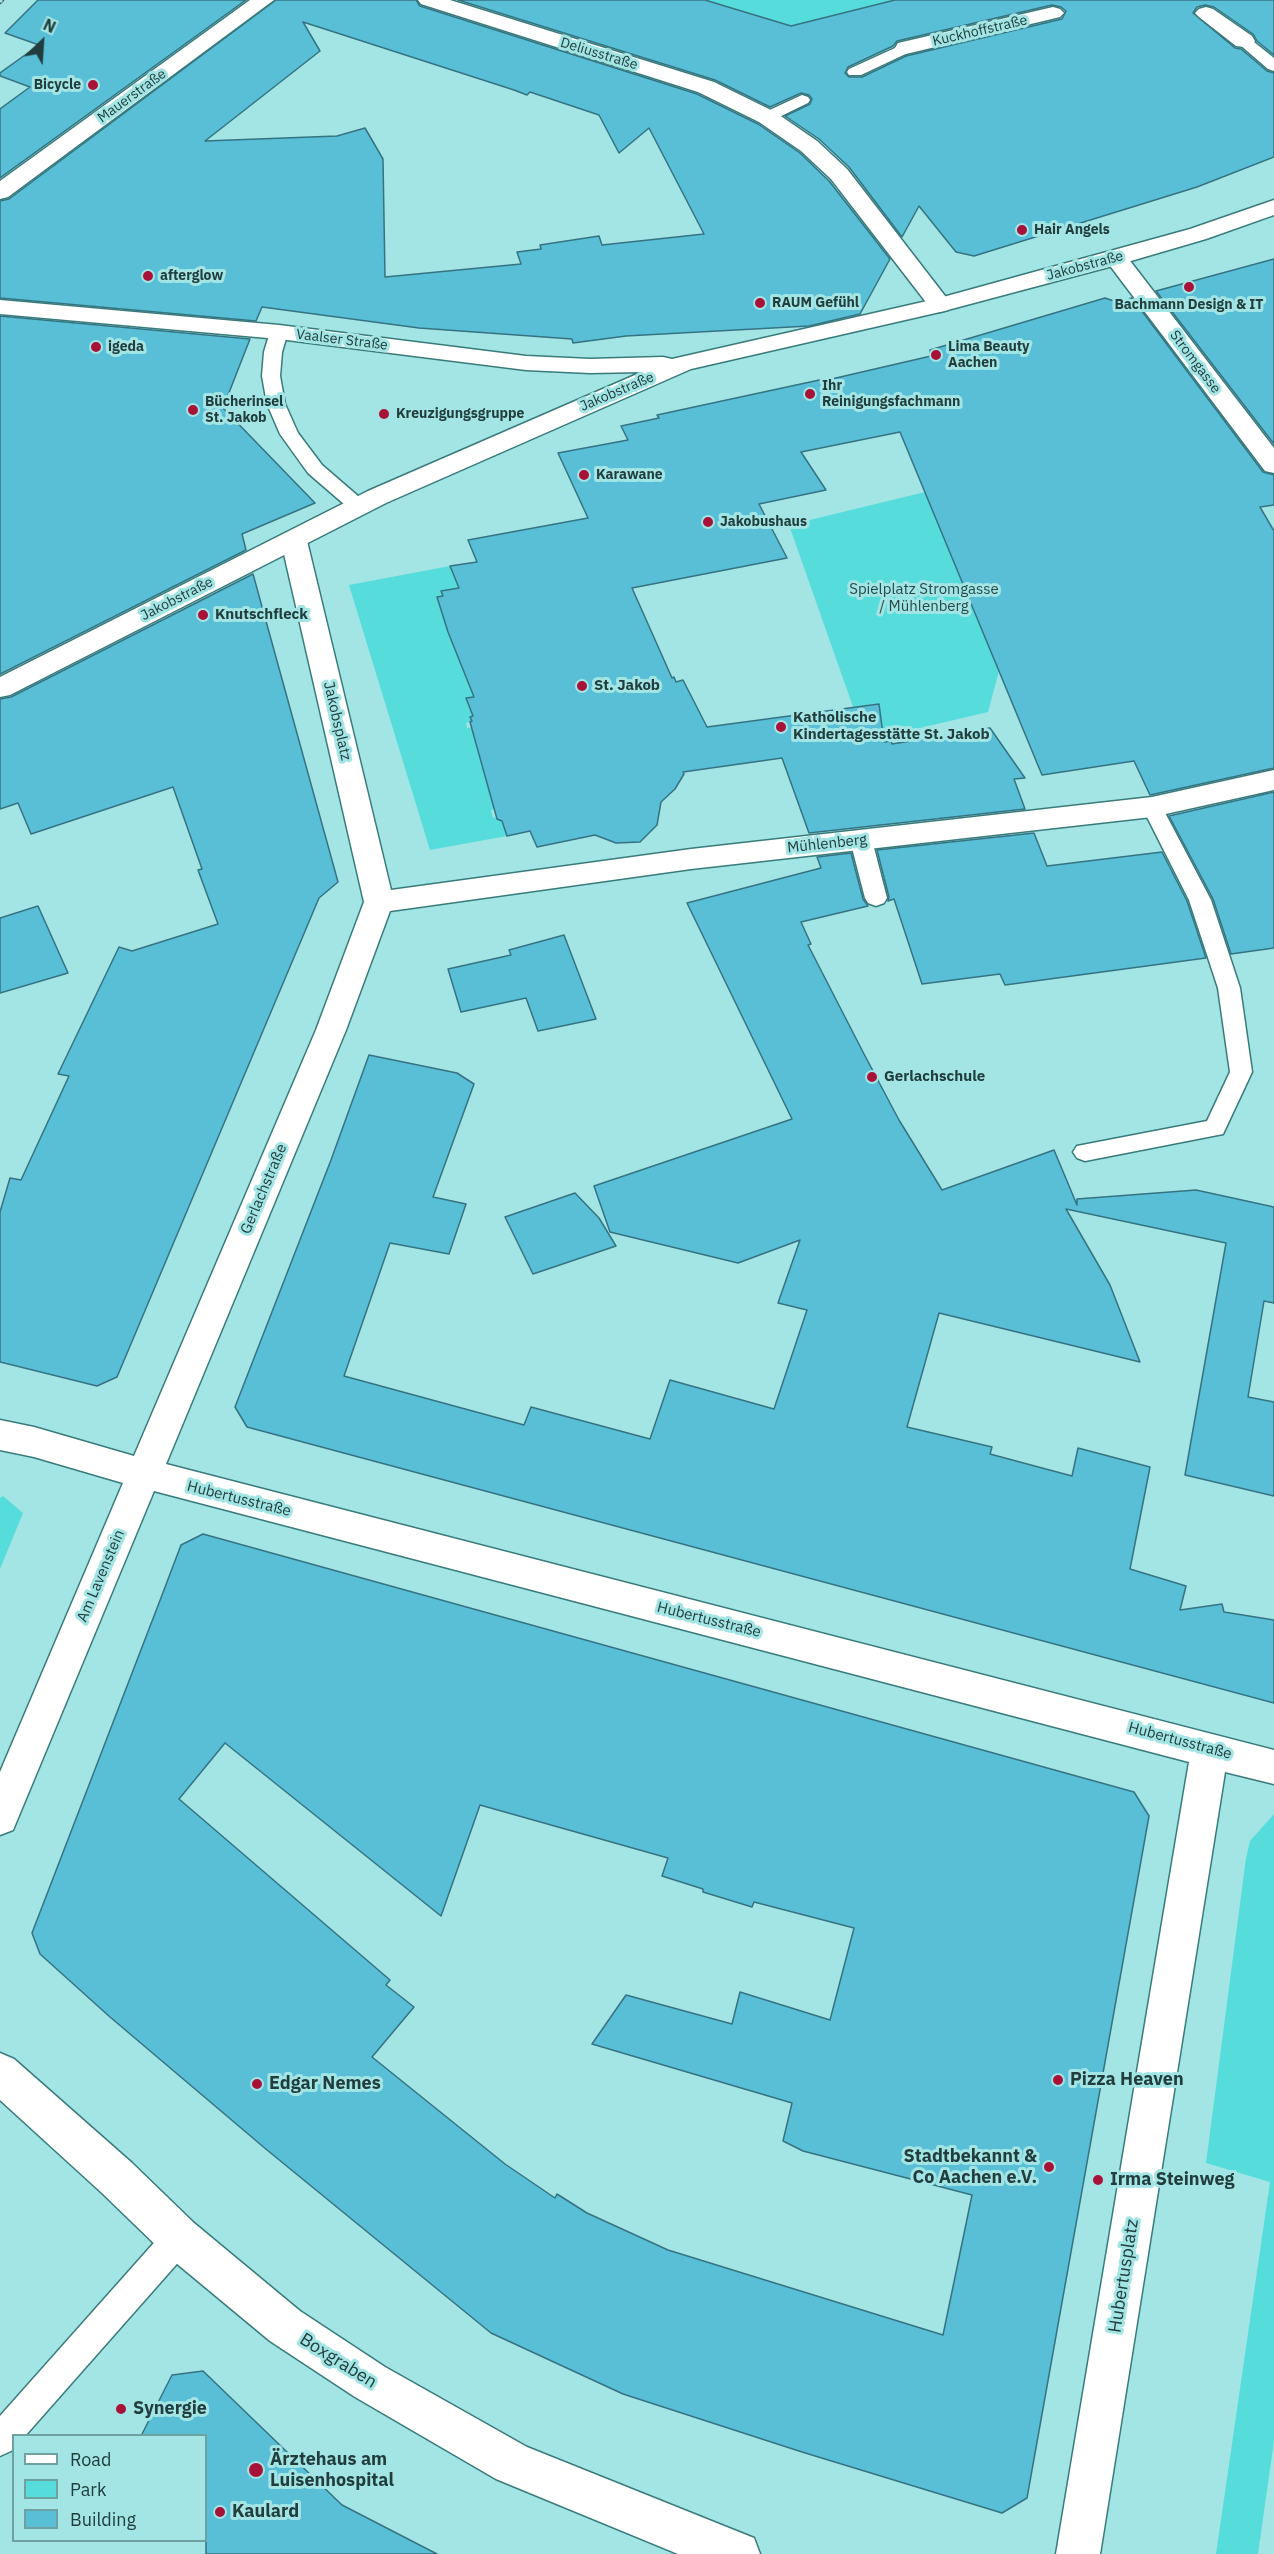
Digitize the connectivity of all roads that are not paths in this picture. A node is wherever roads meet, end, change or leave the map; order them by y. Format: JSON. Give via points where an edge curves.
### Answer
{"nodes":[{"id":1,"x":264,"y":0,"type":"edge"},
{"id":2,"x":428,"y":0,"type":"edge"},
{"id":3,"x":1053,"y":13,"type":"dead end"},
{"id":4,"x":1206,"y":13,"type":"dead end"},
{"id":5,"x":1244,"y":41,"type":"joint"},
{"id":6,"x":906,"y":48,"type":"joint"},
{"id":7,"x":1274,"y":66,"type":"edge"},
{"id":8,"x":855,"y":72,"type":"dead end"},
{"id":9,"x":802,"y":100,"type":"dead end"},
{"id":10,"x":767,"y":117,"type":"junction"},
{"id":11,"x":0,"y":192,"type":"edge"},
{"id":12,"x":1274,"y":207,"type":"edge"},
{"id":13,"x":1116,"y":258,"type":"junction"},
{"id":14,"x":940,"y":304,"type":"junction"},
{"id":15,"x":0,"y":307,"type":"edge"},
{"id":16,"x":279,"y":332,"type":"junction"},
{"id":17,"x":683,"y":363,"type":"junction"},
{"id":18,"x":1274,"y":465,"type":"edge"},
{"id":19,"x":359,"y":507,"type":"junction"},
{"id":20,"x":294,"y":541,"type":"junction"},
{"id":21,"x":0,"y":688,"type":"edge"},
{"id":22,"x":1274,"y":780,"type":"edge"},
{"id":23,"x":1152,"y":807,"type":"junction"},
{"id":24,"x":861,"y":840,"type":"junction"},
{"id":25,"x":876,"y":898,"type":"dead end"},
{"id":26,"x":379,"y":902,"type":"junction"},
{"id":27,"x":1085,"y":1152,"type":"dead end"},
{"id":28,"x":0,"y":1435,"type":"edge"},
{"id":29,"x":144,"y":1474,"type":"junction"},
{"id":30,"x":1210,"y":1749,"type":"junction"},
{"id":31,"x":1274,"y":1767,"type":"edge"},
{"id":32,"x":0,"y":1817,"type":"edge"},
{"id":33,"x":0,"y":2073,"type":"edge"},
{"id":34,"x":179,"y":2238,"type":"junction"},
{"id":35,"x":0,"y":2440,"type":"edge"},
{"id":36,"x":738,"y":2554,"type":"edge"},
{"id":37,"x":1078,"y":2554,"type":"edge"}],
"edges":[{"from":1,"to":11,"type":"street","name":"Mauerstraße"},
{"from":2,"to":10,"type":"street","name":"Deliusstraße","via":[[706,87]]},
{"from":3,"to":6,"type":"street","name":"Kuckhoffstraße"},
{"from":4,"to":5,"type":"street"},
{"from":5,"to":7,"type":"lane"},
{"from":6,"to":8,"type":"lane"},
{"from":9,"to":10,"type":"lane"},
{"from":10,"to":14,"type":"street","name":"Deliusstraße","via":[[809,146],[839,174]]},
{"from":12,"to":13,"type":"street","name":"Jakobstraße"},
{"from":13,"to":14,"type":"street","name":"Jakobstraße"},
{"from":13,"to":18,"type":"street","name":"Stromgasse"},
{"from":14,"to":17,"type":"street","name":"Jakobstraße"},
{"from":15,"to":16,"type":"street","name":"Vaalser Straße"},
{"from":16,"to":17,"type":"street","name":"Vaalser Straße","via":[[526,363]]},
{"from":16,"to":19,"type":"lane","via":[[271,376],[276,404],[289,434],[315,469]]},
{"from":17,"to":19,"type":"street","name":"Jakobstraße"},
{"from":19,"to":20,"type":"street","name":"Jakobstraße"},
{"from":20,"to":21,"type":"street","name":"Jakobstraße"},
{"from":20,"to":26,"type":"street","name":"Jakobsplatz"},
{"from":22,"to":23,"type":"street","name":"Mühlenberg"},
{"from":23,"to":24,"type":"street","name":"Mühlenberg"},
{"from":23,"to":27,"type":"lane","via":[[1204,911],[1229,987],[1240,1072],[1215,1128]]},
{"from":24,"to":25,"type":"lane"},
{"from":24,"to":26,"type":"street","name":"Mühlenberg"},
{"from":26,"to":29,"type":"street","name":"Gerlachstraße","via":[[331,1030]]},
{"from":28,"to":29,"type":"street"},
{"from":29,"to":30,"type":"street","name":"Hubertusstraße"},
{"from":29,"to":32,"type":"street","name":"Am Lavenstein"},
{"from":30,"to":31,"type":"street","name":"Hubertusstraße"},
{"from":30,"to":37,"type":"street","name":"Hubertusplatz"},
{"from":33,"to":34,"type":"street","name":"Boxgraben"},
{"from":34,"to":35,"type":"lane"},
{"from":34,"to":36,"type":"street","name":"Boxgraben","via":[[285,2326],[370,2382],[512,2463]]}]}
